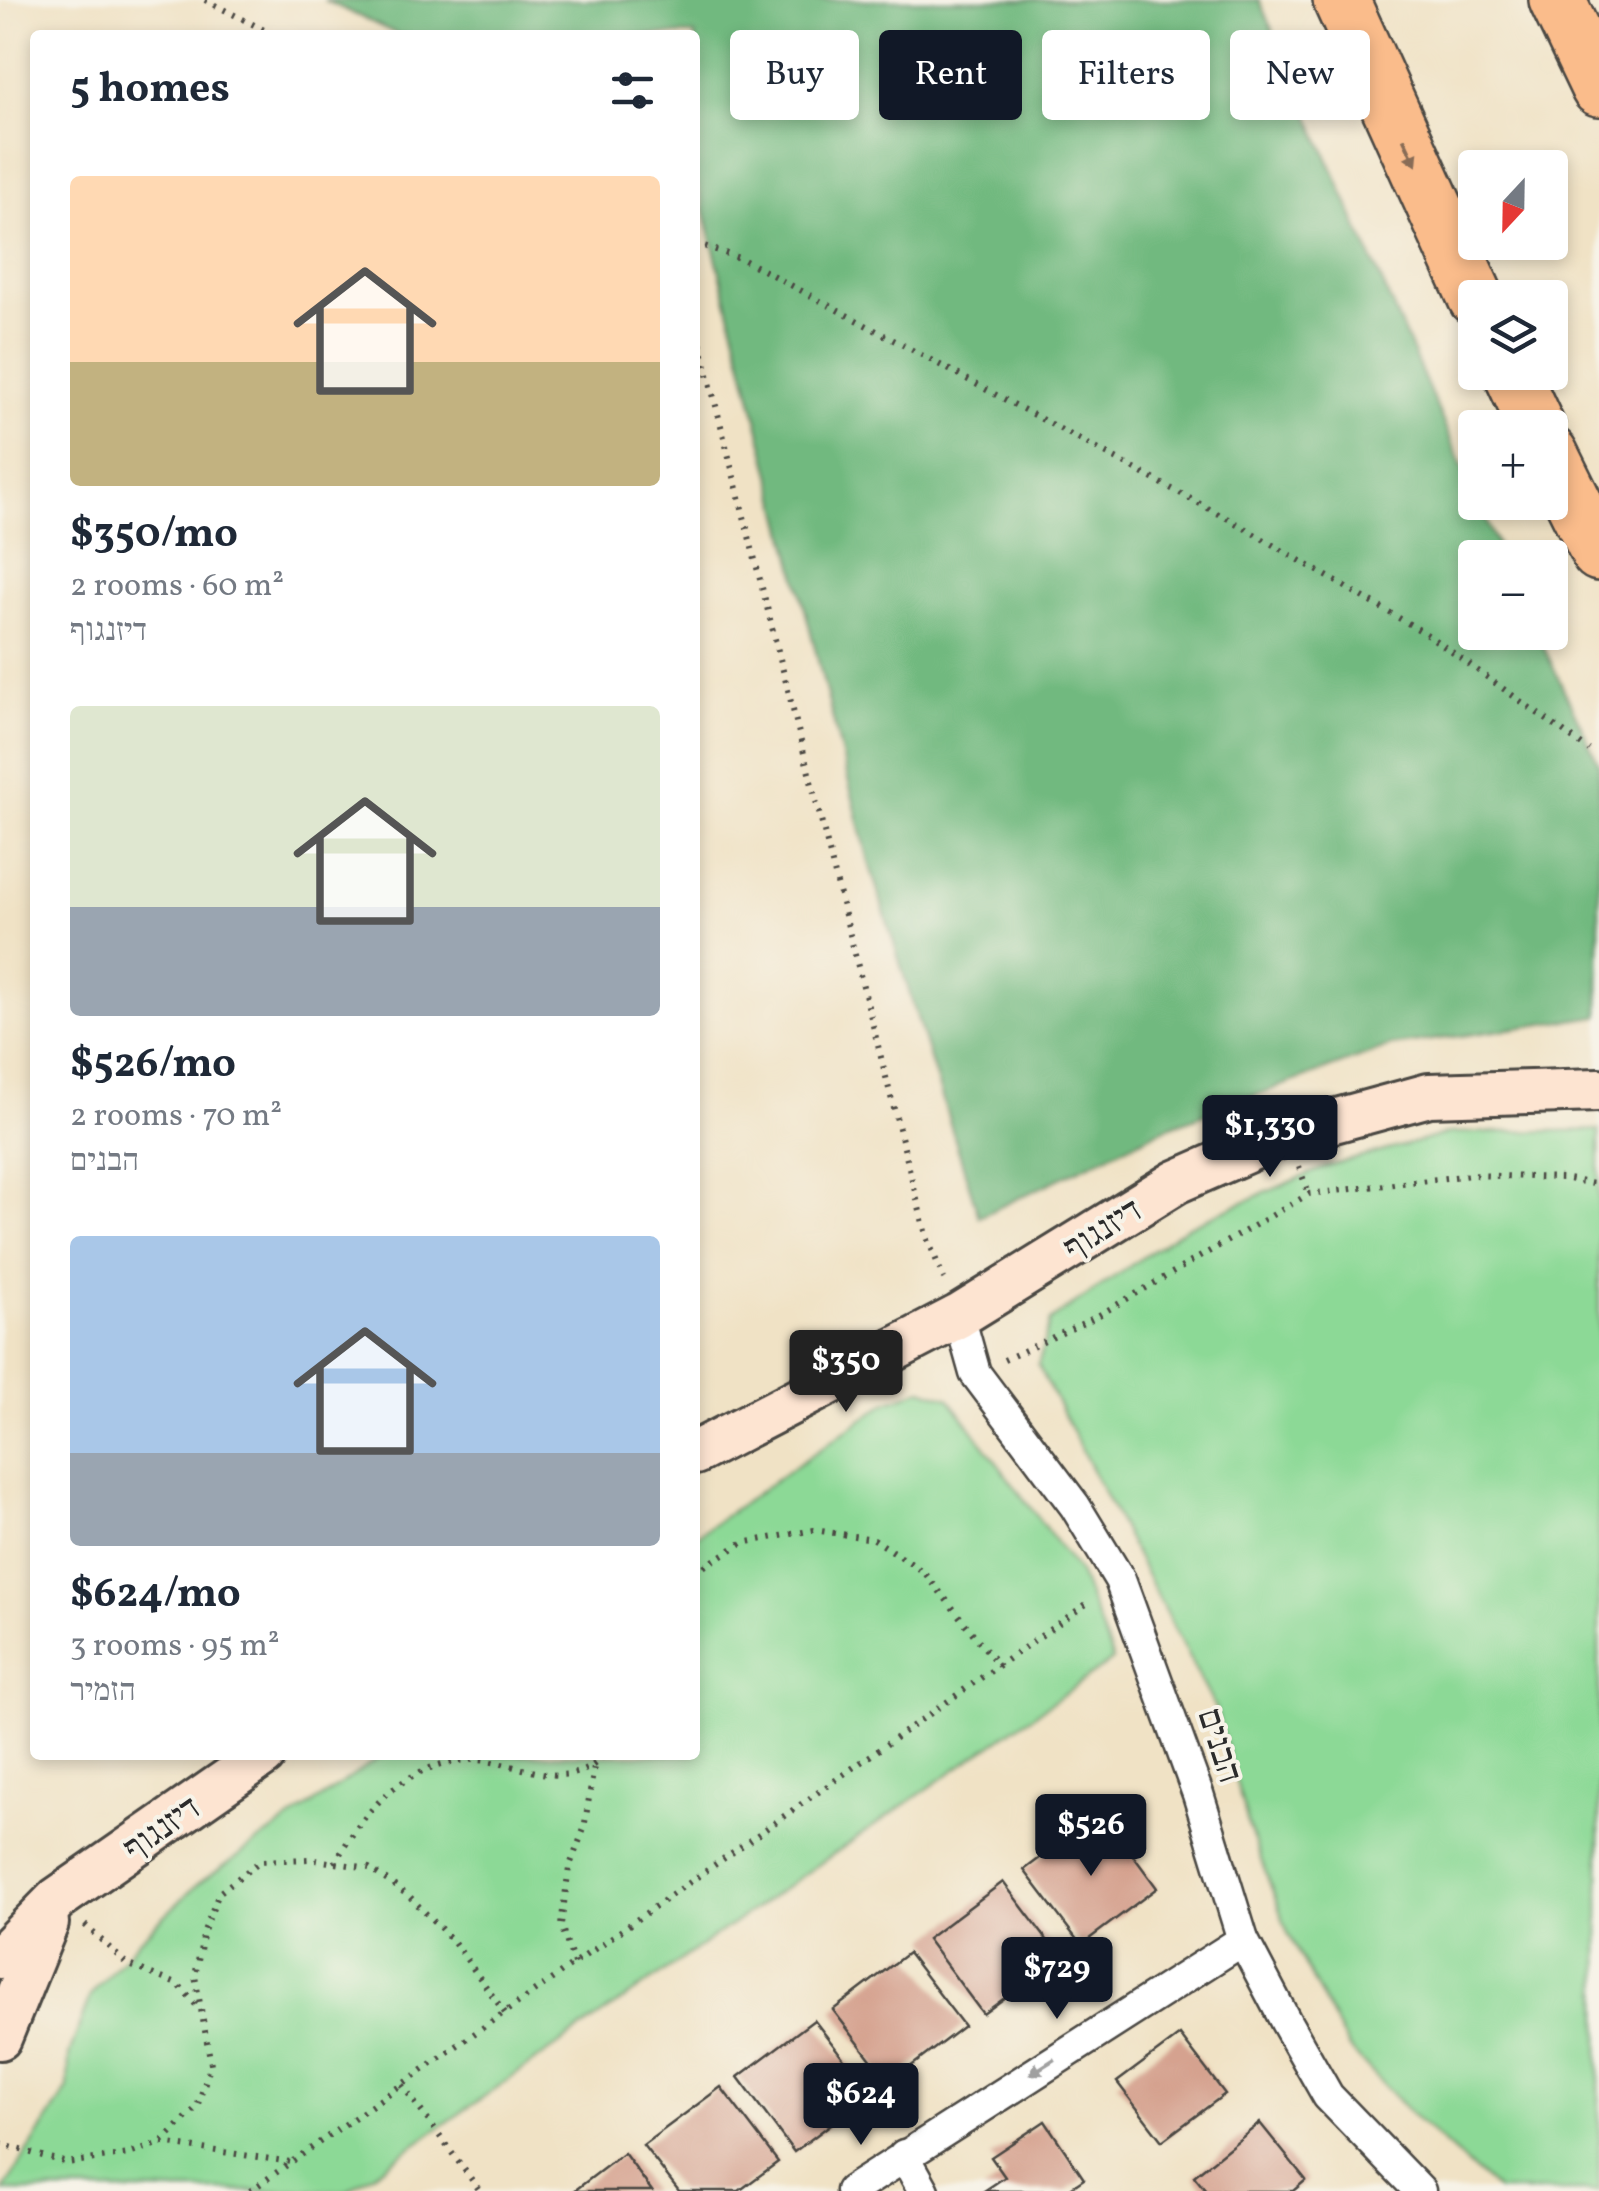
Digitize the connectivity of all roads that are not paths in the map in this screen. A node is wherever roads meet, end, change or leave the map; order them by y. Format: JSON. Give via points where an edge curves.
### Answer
{"nodes":[{"id":1,"x":1341,"y":0,"type":"edge"},
{"id":2,"x":1557,"y":0,"type":"edge"},
{"id":3,"x":1599,"y":88,"type":"edge"},
{"id":4,"x":1468,"y":280,"type":"edge"},
{"id":5,"x":1568,"y":491,"type":"edge"},
{"id":6,"x":1599,"y":554,"type":"edge"},
{"id":7,"x":1599,"y":1090,"type":"edge"},
{"id":8,"x":960,"y":1316,"type":"junction"},
{"id":9,"x":700,"y":1450,"type":"edge"},
{"id":10,"x":257,"y":1760,"type":"edge"},
{"id":11,"x":58,"y":1899,"type":"junction"},
{"id":12,"x":1242,"y":1940,"type":"junction"},
{"id":13,"x":0,"y":1958,"type":"edge"},
{"id":14,"x":0,"y":2038,"type":"edge"},
{"id":15,"x":904,"y":2154,"type":"junction"},
{"id":16,"x":852,"y":2191,"type":"edge"},
{"id":17,"x":924,"y":2191,"type":"edge"},
{"id":18,"x":1420,"y":2191,"type":"edge"}],
"edges":[{"from":1,"to":4,"type":"highway","one_way":true},
{"from":2,"to":3,"type":"highway"},
{"from":5,"to":6,"type":"highway"},
{"from":7,"to":8,"type":"street","name":"דיזנגוף","via":[[1429,1095],[1286,1134],[1176,1182]]},
{"from":8,"to":9,"type":"street","name":"דיזנגוף"},
{"from":8,"to":12,"type":"street","name":"הבנים","via":[[974,1374],[1075,1506],[1120,1580],[1192,1776]]},
{"from":10,"to":11,"type":"street","name":"דיזנגוף"},
{"from":11,"to":13,"type":"street","name":"דיזנגוף"},
{"from":11,"to":14,"type":"street"},
{"from":12,"to":15,"type":"street","one_way":true},
{"from":12,"to":18,"type":"street","name":"הבנים","via":[[1328,2096]]},
{"from":15,"to":16,"type":"street"},
{"from":15,"to":17,"type":"street"}]}
